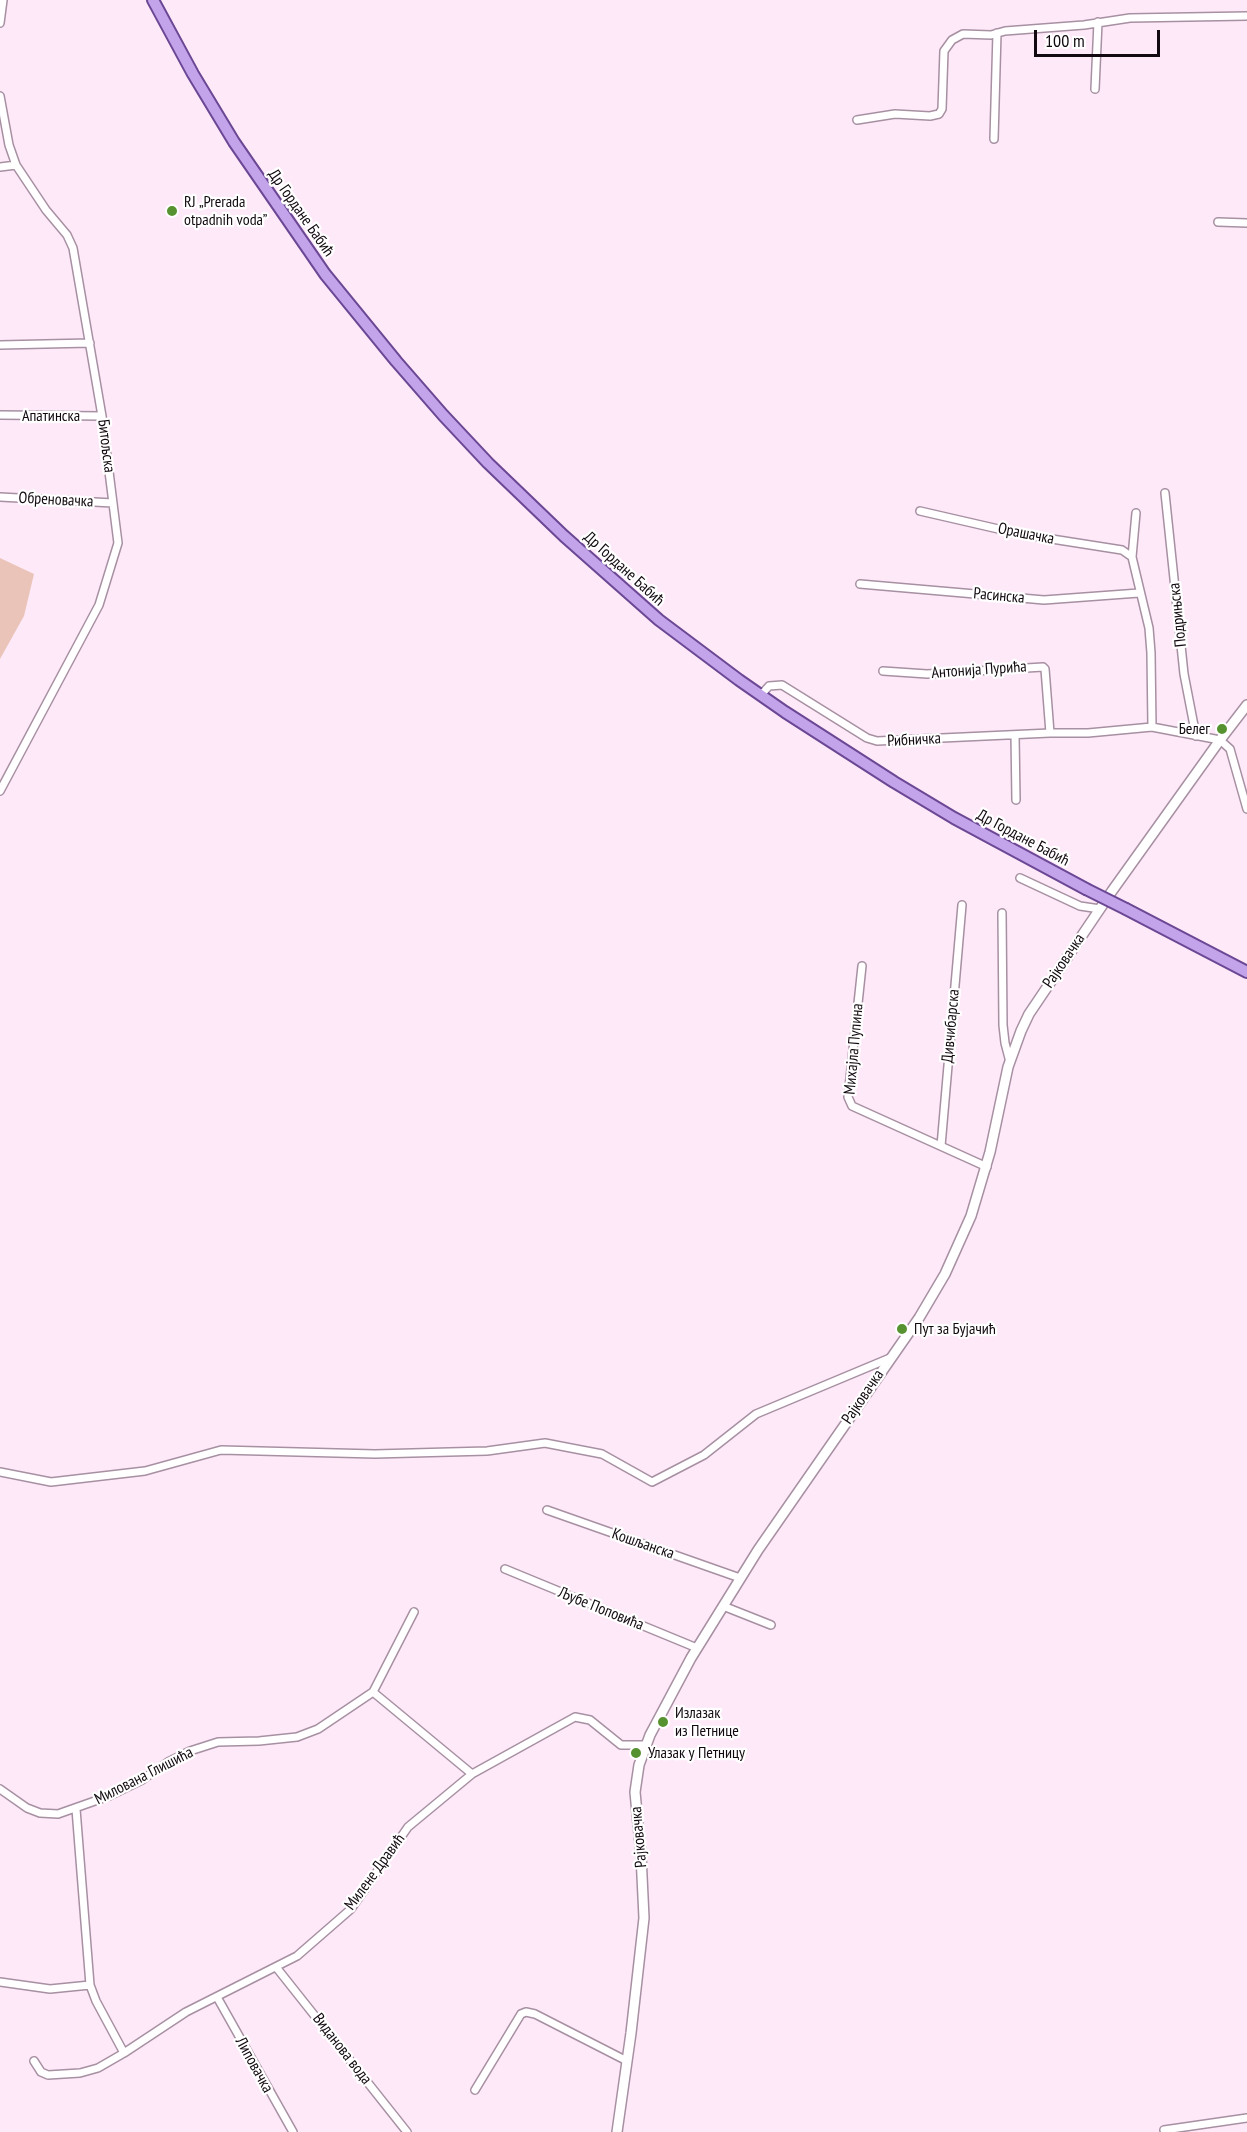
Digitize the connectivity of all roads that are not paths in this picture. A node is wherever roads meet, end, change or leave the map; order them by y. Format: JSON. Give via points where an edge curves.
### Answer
{"nodes":[{"id":1,"x":3,"y":0,"type":"edge"},
{"id":2,"x":153,"y":0,"type":"edge"},
{"id":3,"x":1247,"y":16,"type":"edge"},
{"id":4,"x":1098,"y":22,"type":"junction"},
{"id":5,"x":0,"y":23,"type":"edge"},
{"id":6,"x":997,"y":33,"type":"junction"},
{"id":7,"x":1095,"y":89,"type":"dead end"},
{"id":8,"x":0,"y":96,"type":"edge"},
{"id":9,"x":857,"y":120,"type":"dead end"},
{"id":10,"x":994,"y":138,"type":"dead end"},
{"id":11,"x":16,"y":165,"type":"junction"},
{"id":12,"x":0,"y":167,"type":"edge"},
{"id":13,"x":1218,"y":222,"type":"dead end"},
{"id":14,"x":1247,"y":223,"type":"edge"},
{"id":15,"x":90,"y":343,"type":"junction"},
{"id":16,"x":0,"y":345,"type":"edge"},
{"id":17,"x":0,"y":416,"type":"edge"},
{"id":18,"x":102,"y":416,"type":"junction"},
{"id":19,"x":1165,"y":493,"type":"dead end"},
{"id":20,"x":0,"y":497,"type":"edge"},
{"id":21,"x":113,"y":503,"type":"junction"},
{"id":22,"x":920,"y":511,"type":"dead end"},
{"id":23,"x":1136,"y":513,"type":"dead end"},
{"id":24,"x":1132,"y":557,"type":"junction"},
{"id":25,"x":860,"y":584,"type":"dead end"},
{"id":26,"x":1139,"y":593,"type":"junction"},
{"id":27,"x":884,"y":671,"type":"dead end"},
{"id":28,"x":760,"y":695,"type":"junction"},
{"id":29,"x":1247,"y":705,"type":"edge"},
{"id":30,"x":1152,"y":727,"type":"junction"},
{"id":31,"x":1050,"y":733,"type":"junction"},
{"id":32,"x":1016,"y":735,"type":"junction"},
{"id":33,"x":1196,"y":736,"type":"junction"},
{"id":34,"x":1220,"y":740,"type":"junction"},
{"id":35,"x":0,"y":791,"type":"edge"},
{"id":36,"x":1016,"y":800,"type":"dead end"},
{"id":37,"x":1247,"y":809,"type":"edge"},
{"id":38,"x":1020,"y":878,"type":"dead end"},
{"id":39,"x":962,"y":905,"type":"dead end"},
{"id":40,"x":1100,"y":909,"type":"junction"},
{"id":41,"x":1002,"y":913,"type":"dead end"},
{"id":42,"x":862,"y":966,"type":"dead end"},
{"id":43,"x":1247,"y":972,"type":"edge"},
{"id":44,"x":1010,"y":1062,"type":"junction"},
{"id":45,"x":941,"y":1146,"type":"junction"},
{"id":46,"x":987,"y":1167,"type":"junction"},
{"id":47,"x":890,"y":1358,"type":"junction"},
{"id":48,"x":0,"y":1472,"type":"edge"},
{"id":49,"x":547,"y":1510,"type":"dead end"},
{"id":50,"x":505,"y":1569,"type":"dead end"},
{"id":51,"x":740,"y":1578,"type":"junction"},
{"id":52,"x":723,"y":1606,"type":"junction"},
{"id":53,"x":414,"y":1612,"type":"dead end"},
{"id":54,"x":771,"y":1625,"type":"dead end"},
{"id":55,"x":697,"y":1648,"type":"junction"},
{"id":56,"x":373,"y":1692,"type":"junction"},
{"id":57,"x":646,"y":1745,"type":"junction"},
{"id":58,"x":472,"y":1774,"type":"junction"},
{"id":59,"x":0,"y":1789,"type":"edge"},
{"id":60,"x":76,"y":1809,"type":"junction"},
{"id":61,"x":276,"y":1967,"type":"junction"},
{"id":62,"x":0,"y":1982,"type":"edge"},
{"id":63,"x":90,"y":1985,"type":"junction"},
{"id":64,"x":217,"y":1996,"type":"junction"},
{"id":65,"x":124,"y":2052,"type":"junction"},
{"id":66,"x":34,"y":2061,"type":"dead end"},
{"id":67,"x":627,"y":2061,"type":"junction"},
{"id":68,"x":475,"y":2090,"type":"dead end"},
{"id":69,"x":1247,"y":2118,"type":"edge"},
{"id":70,"x":1164,"y":2130,"type":"dead end"},
{"id":71,"x":293,"y":2132,"type":"edge"},
{"id":72,"x":407,"y":2132,"type":"edge"},
{"id":73,"x":617,"y":2132,"type":"edge"}],
"edges":[{"from":1,"to":5,"type":"street"},
{"from":2,"to":28,"type":"main road","name":"Др Гордане Бабић","via":[[225,127],[275,204],[396,361],[488,463],[564,536],[659,620]]},
{"from":3,"to":4,"type":"street"},
{"from":4,"to":6,"type":"street"},
{"from":4,"to":7,"type":"street"},
{"from":6,"to":9,"type":"street","via":[[963,34],[947,45],[939,114],[895,114]]},
{"from":6,"to":10,"type":"street"},
{"from":8,"to":11,"type":"street","name":"Битољска"},
{"from":11,"to":12,"type":"street"},
{"from":11,"to":15,"type":"street","name":"Битољска","via":[[73,248]]},
{"from":13,"to":14,"type":"street"},
{"from":15,"to":16,"type":"street"},
{"from":15,"to":18,"type":"street","name":"Битољска"},
{"from":17,"to":18,"type":"street","name":"Апатинска"},
{"from":18,"to":21,"type":"street","name":"Битољска"},
{"from":19,"to":33,"type":"street","name":"Подрињска","via":[[1183,667]]},
{"from":20,"to":21,"type":"street","name":"Обреновачка"},
{"from":21,"to":35,"type":"street","name":"Битољска","via":[[118,543],[99,605]]},
{"from":22,"to":24,"type":"street","name":"Орашачка","via":[[1020,534],[1122,550]]},
{"from":23,"to":24,"type":"street","name":"Подрињска"},
{"from":24,"to":26,"type":"street","name":"Подрињска"},
{"from":25,"to":26,"type":"street","name":"Расинска","via":[[1044,600]]},
{"from":26,"to":30,"type":"street","name":"Подрињска","via":[[1151,644]]},
{"from":27,"to":31,"type":"street","name":"Антонија Пурића","via":[[927,674],[1043,667]]},
{"from":28,"to":32,"type":"street","name":"Рибничка","via":[[769,686],[782,685],[877,741]]},
{"from":28,"to":43,"type":"main road","name":"Др Гордане Бабић","bridge":true,"via":[[954,818]]},
{"from":29,"to":34,"type":"main road","name":"Рајковачка"},
{"from":30,"to":31,"type":"street","name":"Рибничка"},
{"from":30,"to":33,"type":"street","name":"Рибничка"},
{"from":31,"to":32,"type":"street","name":"Рибничка"},
{"from":32,"to":36,"type":"street"},
{"from":33,"to":34,"type":"street","name":"Рибничка"},
{"from":34,"to":37,"type":"street","via":[[1230,749]]},
{"from":34,"to":40,"type":"main road","name":"Рајковачка"},
{"from":38,"to":40,"type":"street","via":[[1080,906]]},
{"from":39,"to":45,"type":"street","name":"Дивчибарска"},
{"from":40,"to":44,"type":"main road","name":"Рајковачка","via":[[1029,1014]]},
{"from":41,"to":44,"type":"street","via":[[1003,1025]]},
{"from":42,"to":45,"type":"street","name":"Михајла Пупина","via":[[848,1097],[852,1106]]},
{"from":44,"to":46,"type":"main road","name":"Рајковачка"},
{"from":45,"to":46,"type":"street","name":"Михајла Пупина"},
{"from":46,"to":47,"type":"main road","name":"Рајковачка","via":[[968,1225],[945,1274]]},
{"from":47,"to":48,"type":"street","via":[[756,1414],[704,1455],[652,1482],[602,1454],[545,1443],[487,1451],[375,1454],[221,1450],[145,1471],[51,1482]]},
{"from":47,"to":51,"type":"main road","name":"Рајковачка"},
{"from":49,"to":51,"type":"street","name":"Кошљанска"},
{"from":50,"to":55,"type":"street","name":"Љубе Поповића"},
{"from":51,"to":52,"type":"main road","name":"Рајковачка"},
{"from":52,"to":54,"type":"street"},
{"from":52,"to":55,"type":"main road","name":"Рајковачка"},
{"from":53,"to":56,"type":"street","name":"Милована Глишића"},
{"from":55,"to":57,"type":"main road","name":"Рајковачка"},
{"from":56,"to":58,"type":"street"},
{"from":56,"to":60,"type":"street","name":"Милована Глишића","via":[[318,1730],[297,1737],[218,1742],[183,1754],[142,1780]]},
{"from":57,"to":58,"type":"street","name":"Милене Дравић","via":[[621,1745],[590,1720],[575,1717]]},
{"from":57,"to":67,"type":"main road","name":"Рајковачка","via":[[635,1792],[644,1918]]},
{"from":58,"to":61,"type":"street","name":"Милене Дравић","via":[[408,1827],[351,1908],[297,1956]]},
{"from":59,"to":60,"type":"street","name":"Милована Глишића","via":[[40,1813]]},
{"from":60,"to":63,"type":"street"},
{"from":61,"to":64,"type":"street","name":"Милене Дравић"},
{"from":61,"to":72,"type":"street","name":"Виданова вода"},
{"from":62,"to":63,"type":"street","via":[[50,1989]]},
{"from":63,"to":65,"type":"street"},
{"from":64,"to":65,"type":"street","name":"Милене Дравић"},
{"from":64,"to":71,"type":"street","name":"Липовачка"},
{"from":65,"to":66,"type":"street","name":"Милене Дравић","via":[[98,2068],[80,2073],[48,2075]]},
{"from":67,"to":68,"type":"street","via":[[526,2012],[521,2014]]},
{"from":67,"to":73,"type":"main road","name":"Рајковачка"},
{"from":69,"to":70,"type":"street"}]}
